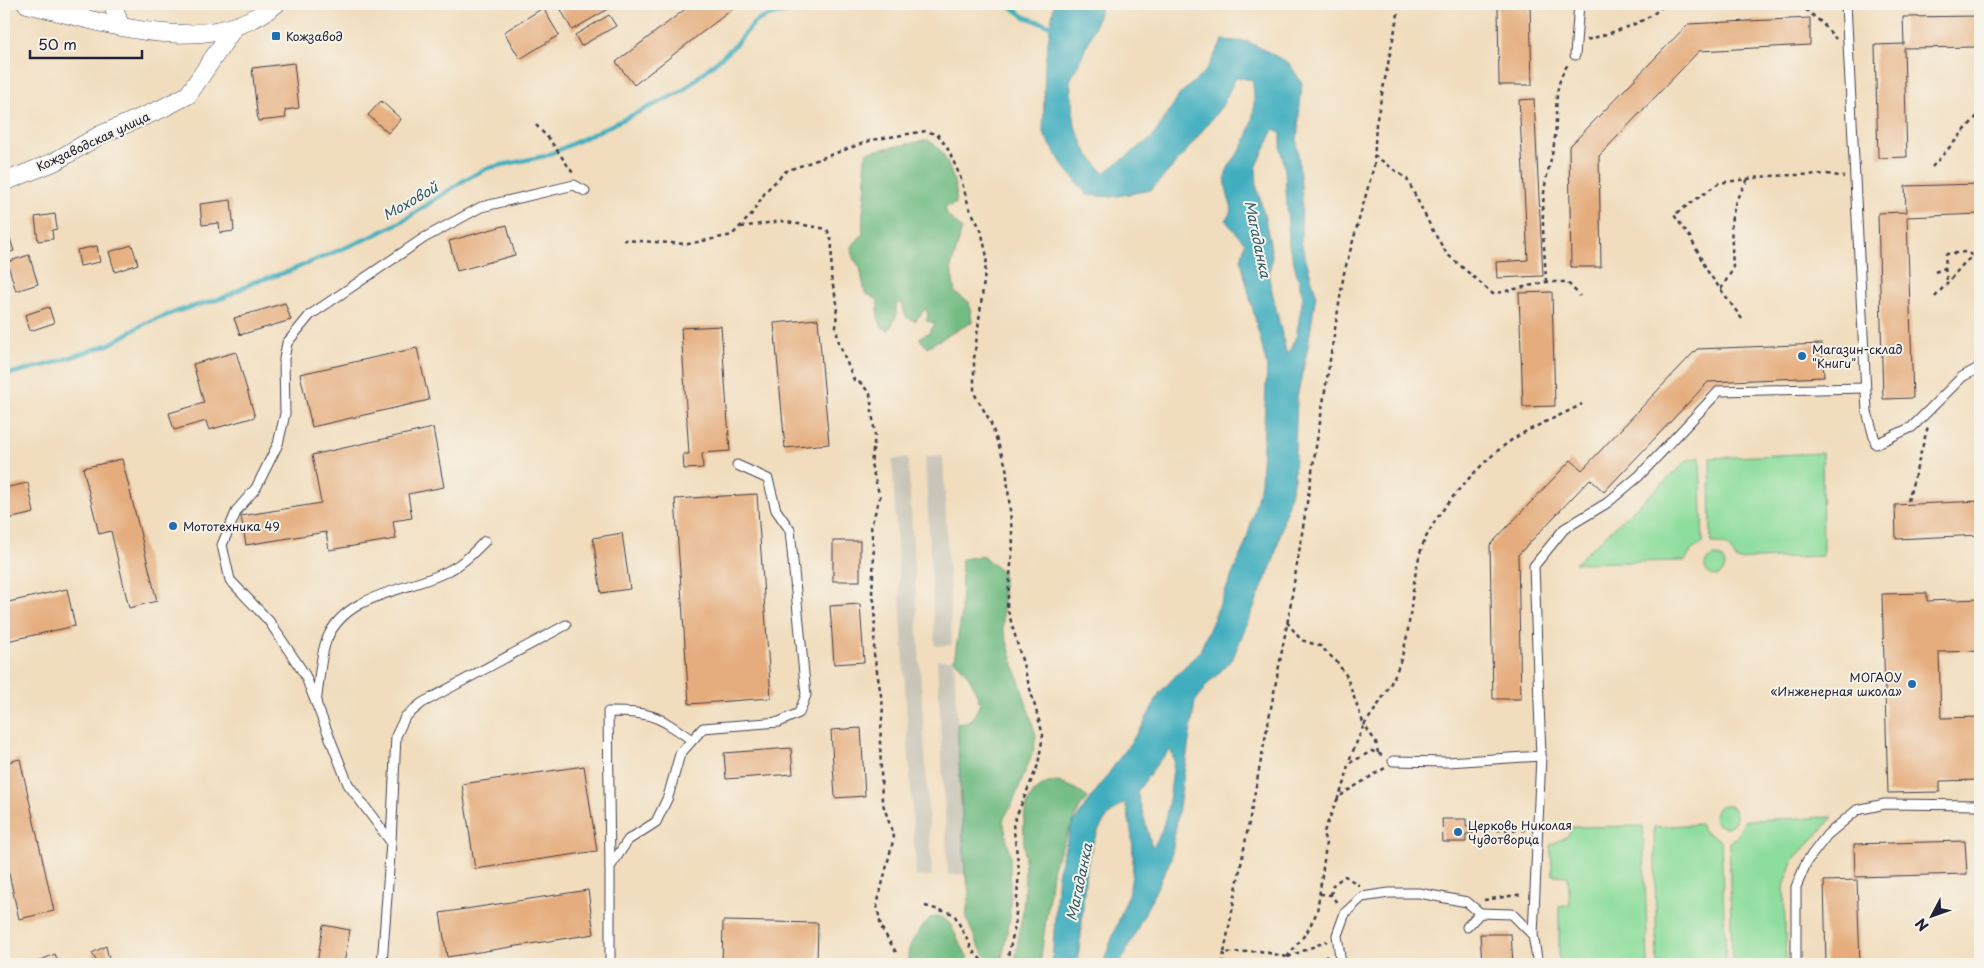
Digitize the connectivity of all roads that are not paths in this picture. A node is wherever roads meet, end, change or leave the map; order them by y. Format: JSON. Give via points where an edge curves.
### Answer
{"nodes":[{"id":1,"x":27,"y":4,"type":"edge"},
{"id":2,"x":113,"y":4,"type":"edge"},
{"id":3,"x":276,"y":4,"type":"edge"},
{"id":4,"x":1578,"y":4,"type":"edge"},
{"id":5,"x":1846,"y":4,"type":"edge"},
{"id":6,"x":120,"y":26,"type":"junction"},
{"id":7,"x":235,"y":26,"type":"junction"},
{"id":8,"x":1575,"y":55,"type":"road end"},
{"id":9,"x":4,"y":182,"type":"edge"},
{"id":10,"x":585,"y":191,"type":"road end"},
{"id":11,"x":1980,"y":367,"type":"edge"},
{"id":12,"x":1865,"y":388,"type":"junction"},
{"id":13,"x":737,"y":465,"type":"dead end"},
{"id":14,"x":484,"y":541,"type":"dead end"},
{"id":15,"x":566,"y":625,"type":"dead end"},
{"id":16,"x":316,"y":704,"type":"junction"},
{"id":17,"x":692,"y":740,"type":"junction"},
{"id":18,"x":1541,"y":756,"type":"junction"},
{"id":19,"x":1392,"y":761,"type":"road end"},
{"id":20,"x":1980,"y":805,"type":"edge"},
{"id":21,"x":391,"y":842,"type":"junction"},
{"id":22,"x":610,"y":867,"type":"junction"},
{"id":23,"x":1480,"y":913,"type":"junction"},
{"id":24,"x":1467,"y":927,"type":"dead end"},
{"id":25,"x":1533,"y":935,"type":"junction"},
{"id":26,"x":382,"y":964,"type":"edge"},
{"id":27,"x":610,"y":964,"type":"edge"},
{"id":28,"x":1341,"y":964,"type":"edge"},
{"id":29,"x":1538,"y":964,"type":"edge"},
{"id":30,"x":1796,"y":964,"type":"edge"}],
"edges":[{"from":1,"to":6,"type":"street"},
{"from":2,"to":6,"type":"street"},
{"from":3,"to":7,"type":"street"},
{"from":4,"to":8,"type":"lane"},
{"from":5,"to":12,"type":"lane"},
{"from":6,"to":7,"type":"street","via":[[195,34]]},
{"from":7,"to":9,"type":"street","name":"Кожзаводская улица","via":[[188,95],[100,135],[54,162]]},
{"from":10,"to":16,"type":"lane","via":[[574,185],[481,207],[424,238],[310,315],[287,344],[284,359],[285,414],[278,444],[256,488],[237,510],[222,545],[230,580],[269,621],[305,675]]},
{"from":11,"to":12,"type":"lane","via":[[1962,378],[1912,427],[1876,444],[1866,412]]},
{"from":12,"to":18,"type":"lane","via":[[1719,391],[1639,476],[1607,503],[1564,529],[1534,566]]},
{"from":13,"to":17,"type":"lane","via":[[768,479],[776,510],[790,530],[806,695],[799,713],[779,722],[703,728]]},
{"from":14,"to":16,"type":"lane","via":[[464,562],[449,571],[368,600],[340,618],[326,640]]},
{"from":15,"to":21,"type":"lane","via":[[422,703],[405,717],[396,736]]},
{"from":16,"to":21,"type":"lane","via":[[348,784]]},
{"from":17,"to":22,"type":"lane","via":[[680,754],[668,797],[656,822],[628,840]]},
{"from":17,"to":22,"type":"lane","via":[[660,718],[640,712],[608,712]]},
{"from":18,"to":19,"type":"lane","via":[[1448,762]]},
{"from":18,"to":25,"type":"lane"},
{"from":20,"to":30,"type":"lane","via":[[1870,806],[1857,810],[1827,835],[1807,861],[1796,887]]},
{"from":21,"to":26,"type":"lane"},
{"from":22,"to":27,"type":"lane"},
{"from":23,"to":24,"type":"lane"},
{"from":23,"to":25,"type":"lane","via":[[1512,914]]},
{"from":23,"to":28,"type":"lane","via":[[1467,902],[1419,893],[1362,897],[1345,913],[1337,935]]},
{"from":25,"to":29,"type":"lane"}]}
